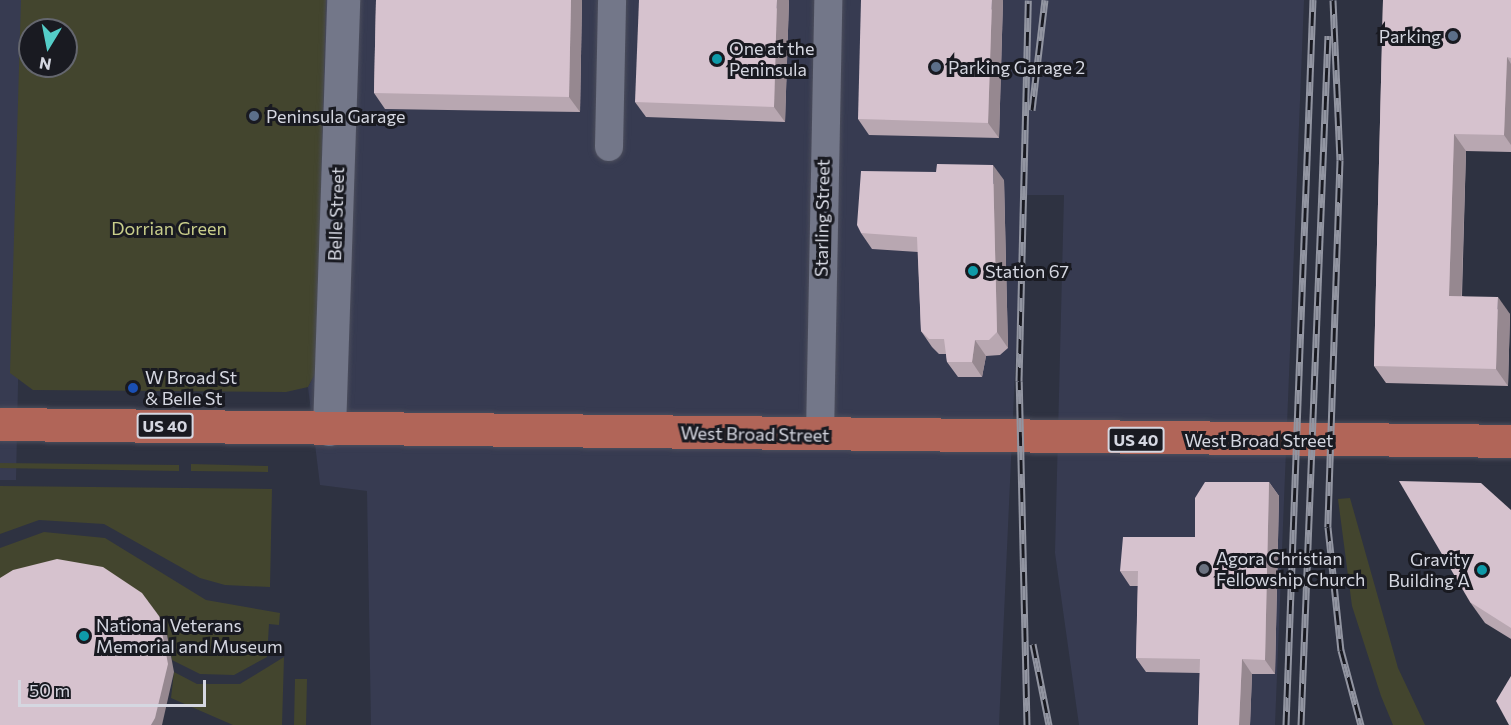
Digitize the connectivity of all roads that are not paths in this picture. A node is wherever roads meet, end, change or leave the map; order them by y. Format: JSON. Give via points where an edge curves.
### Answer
{"nodes":[{"id":1,"x":344,"y":0,"type":"edge"},
{"id":2,"x":612,"y":0,"type":"edge"},
{"id":3,"x":828,"y":0,"type":"edge"},
{"id":4,"x":609,"y":147,"type":"dead end"},
{"id":5,"x":0,"y":424,"type":"edge"},
{"id":6,"x":329,"y":429,"type":"junction"},
{"id":7,"x":819,"y":435,"type":"junction"},
{"id":8,"x":1511,"y":441,"type":"edge"}],
"edges":[{"from":1,"to":6,"type":"street","name":"Belle Street"},
{"from":2,"to":4,"type":"street"},
{"from":3,"to":7,"type":"street","name":"Starling Street"},
{"from":5,"to":6,"type":"main road","name":"West Broad Street","number":"US 40"},
{"from":6,"to":7,"type":"main road","name":"West Broad Street","number":"US 40"},
{"from":7,"to":8,"type":"main road","name":"West Broad Street","number":"US 40"}]}
